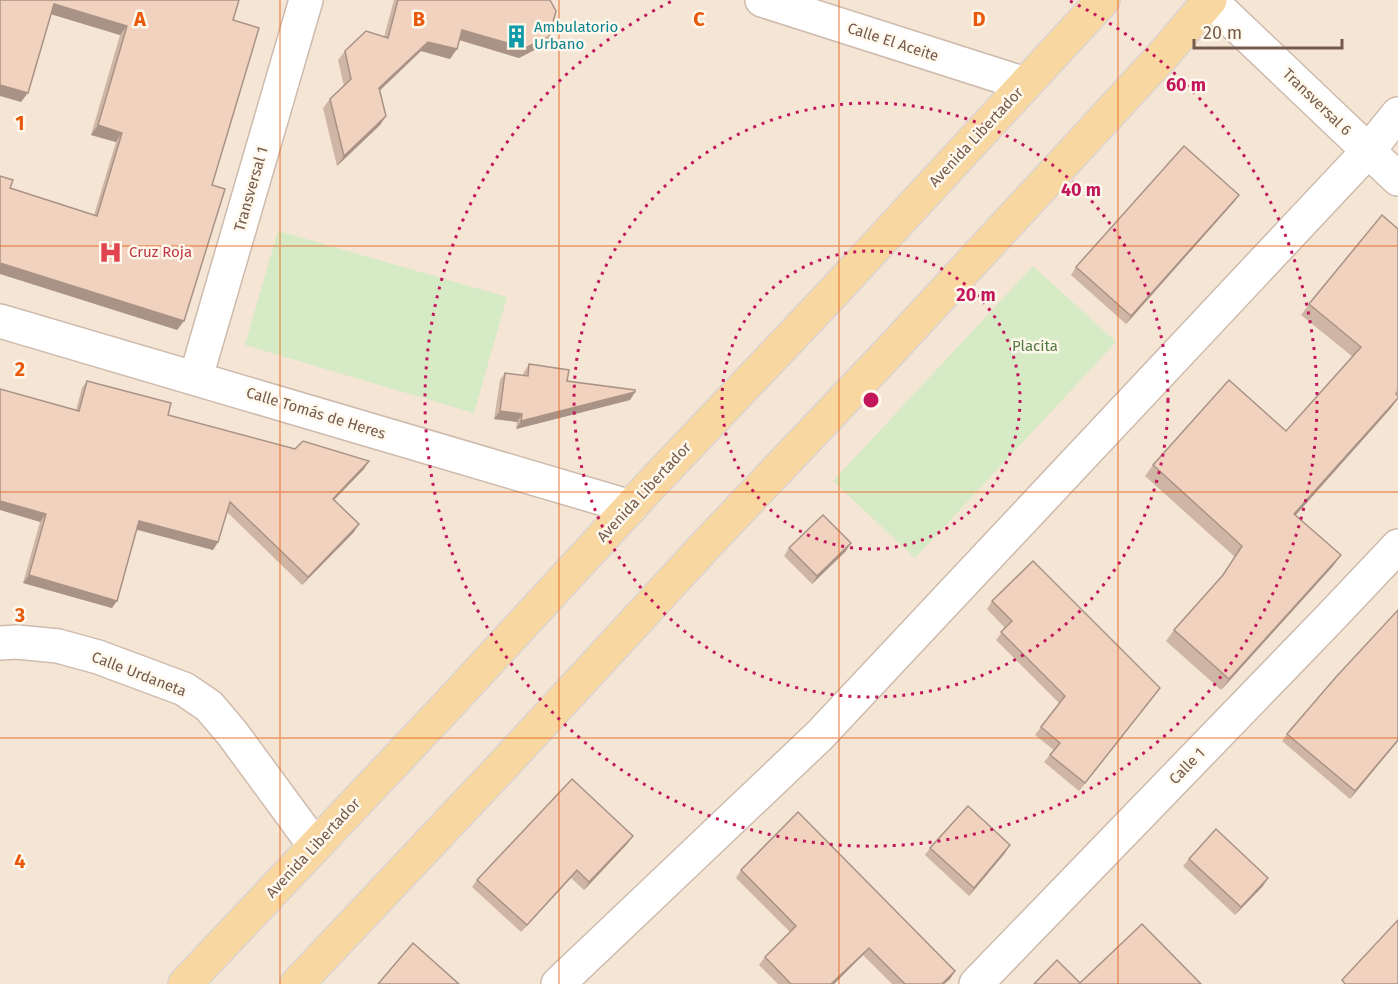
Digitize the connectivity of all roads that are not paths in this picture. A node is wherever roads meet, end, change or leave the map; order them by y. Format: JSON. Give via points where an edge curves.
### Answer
{"nodes":[{"id":1,"x":306,"y":0,"type":"edge"},
{"id":2,"x":762,"y":0,"type":"edge"},
{"id":3,"x":1103,"y":0,"type":"edge"},
{"id":4,"x":1210,"y":0,"type":"edge"},
{"id":5,"x":1025,"y":84,"type":"junction"},
{"id":6,"x":1398,"y":114,"type":"edge"},
{"id":7,"x":1368,"y":151,"type":"junction"},
{"id":8,"x":1398,"y":179,"type":"edge"},
{"id":9,"x":0,"y":321,"type":"edge"},
{"id":10,"x":196,"y":377,"type":"junction"},
{"id":11,"x":631,"y":507,"type":"junction"},
{"id":12,"x":1398,"y":546,"type":"edge"},
{"id":13,"x":0,"y":643,"type":"edge"},
{"id":14,"x":315,"y":846,"type":"junction"},
{"id":15,"x":185,"y":984,"type":"edge"},
{"id":16,"x":297,"y":984,"type":"edge"},
{"id":17,"x":558,"y":984,"type":"edge"},
{"id":18,"x":976,"y":984,"type":"edge"}],
"edges":[{"from":1,"to":10,"type":"street","name":"Transversal 1"},
{"from":2,"to":5,"type":"street","name":"Calle El Aceite"},
{"from":3,"to":5,"type":"main road","name":"Avenida Libertador"},
{"from":4,"to":7,"type":"street","name":"Transversal 6"},
{"from":4,"to":16,"type":"main road","via":[[899,342]]},
{"from":5,"to":11,"type":"main road","name":"Avenida Libertador"},
{"from":6,"to":7,"type":"street"},
{"from":7,"to":8,"type":"street","name":"Transversal 6"},
{"from":7,"to":17,"type":"street","via":[[820,735]]},
{"from":9,"to":10,"type":"street","name":"Calle Tomás de Heres"},
{"from":10,"to":11,"type":"street","name":"Calle Tomás de Heres"},
{"from":11,"to":14,"type":"main road","name":"Avenida Libertador"},
{"from":12,"to":18,"type":"street","name":"Calle 1"},
{"from":13,"to":14,"type":"street","name":"Calle Urdaneta","via":[[58,646],[184,689],[209,706],[232,733]]},
{"from":14,"to":15,"type":"main road","name":"Avenida Libertador"}]}
